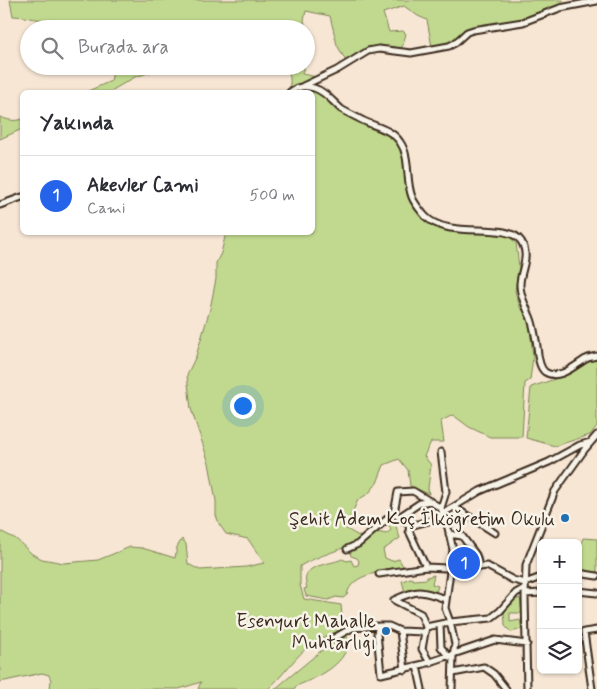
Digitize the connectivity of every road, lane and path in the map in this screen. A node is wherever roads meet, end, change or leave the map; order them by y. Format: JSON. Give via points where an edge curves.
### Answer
{"nodes":[{"id":1,"x":597,"y":2,"type":"edge"},
{"id":2,"x":302,"y":86,"type":"junction"},
{"id":3,"x":292,"y":90,"type":"edge"},
{"id":4,"x":20,"y":198,"type":"edge"},
{"id":5,"x":0,"y":205,"type":"edge"},
{"id":6,"x":597,"y":356,"type":"edge"},
{"id":7,"x":597,"y":435,"type":"edge"},
{"id":8,"x":591,"y":442,"type":"junction"},
{"id":9,"x":441,"y":452,"type":"dead end"},
{"id":10,"x":430,"y":501,"type":"junction"},
{"id":11,"x":454,"y":507,"type":"junction"},
{"id":12,"x":442,"y":510,"type":"junction"},
{"id":13,"x":396,"y":515,"type":"junction"},
{"id":14,"x":410,"y":526,"type":"junction"},
{"id":15,"x":495,"y":533,"type":"dead end"},
{"id":16,"x":449,"y":534,"type":"junction"},
{"id":17,"x":347,"y":549,"type":"dead end"},
{"id":18,"x":479,"y":566,"type":"junction"},
{"id":19,"x":426,"y":567,"type":"junction"},
{"id":20,"x":451,"y":568,"type":"junction"},
{"id":21,"x":380,"y":574,"type":"dead end"},
{"id":22,"x":582,"y":574,"type":"edge"},
{"id":23,"x":597,"y":576,"type":"edge"},
{"id":24,"x":537,"y":580,"type":"edge"},
{"id":25,"x":525,"y":588,"type":"junction"},
{"id":26,"x":582,"y":591,"type":"edge"},
{"id":27,"x":537,"y":592,"type":"edge"},
{"id":28,"x":597,"y":593,"type":"edge"},
{"id":29,"x":445,"y":599,"type":"junction"},
{"id":30,"x":450,"y":622,"type":"junction"},
{"id":31,"x":440,"y":624,"type":"junction"},
{"id":32,"x":379,"y":626,"type":"junction"},
{"id":33,"x":425,"y":630,"type":"junction"},
{"id":34,"x":597,"y":630,"type":"edge"},
{"id":35,"x":400,"y":631,"type":"junction"},
{"id":36,"x":325,"y":643,"type":"dead end"},
{"id":37,"x":526,"y":644,"type":"junction"},
{"id":38,"x":450,"y":656,"type":"junction"},
{"id":39,"x":430,"y":663,"type":"junction"},
{"id":40,"x":417,"y":666,"type":"junction"},
{"id":41,"x":405,"y":670,"type":"junction"},
{"id":42,"x":452,"y":673,"type":"junction"},
{"id":43,"x":422,"y":689,"type":"edge"},
{"id":44,"x":452,"y":689,"type":"edge"},
{"id":45,"x":506,"y":689,"type":"edge"},
{"id":46,"x":527,"y":689,"type":"edge"},
{"id":47,"x":592,"y":689,"type":"edge"}],
"edges":[{"from":1,"to":2,"type":"street","via":[[560,8],[530,20],[473,30],[449,46],[411,53],[379,49],[368,51]]},
{"from":2,"to":3,"type":"street"},
{"from":2,"to":6,"type":"street","via":[[317,89],[348,113],[393,134],[401,142],[412,197],[433,222],[466,230],[501,231],[520,241],[525,252],[521,295],[530,314],[539,358],[546,373],[569,371],[588,357]]},
{"from":4,"to":5,"type":"street"},
{"from":7,"to":8,"type":"street"},
{"from":8,"to":11,"type":"street","via":[[480,491]]},
{"from":8,"to":25,"type":"street","via":[[555,491],[526,565]]},
{"from":9,"to":12,"type":"street","via":[[446,492]]},
{"from":10,"to":12,"type":"street"},
{"from":10,"to":13,"type":"street"},
{"from":10,"to":13,"type":"street","via":[[413,491],[398,492]]},
{"from":11,"to":12,"type":"street"},
{"from":11,"to":15,"type":"street"},
{"from":12,"to":14,"type":"street","via":[[432,520]]},
{"from":12,"to":16,"type":"street"},
{"from":13,"to":14,"type":"street"},
{"from":13,"to":17,"type":"street"},
{"from":14,"to":19,"type":"street","via":[[409,531]]},
{"from":16,"to":18,"type":"street","via":[[462,536],[476,555]]},
{"from":16,"to":20,"type":"street","via":[[453,550]]},
{"from":18,"to":20,"type":"street"},
{"from":18,"to":25,"type":"street","via":[[487,566]]},
{"from":19,"to":20,"type":"street"},
{"from":19,"to":21,"type":"street"},
{"from":20,"to":29,"type":"street"},
{"from":22,"to":23,"type":"street"},
{"from":24,"to":25,"type":"street"},
{"from":25,"to":27,"type":"street"},
{"from":25,"to":30,"type":"street","via":[[491,618]]},
{"from":25,"to":37,"type":"street"},
{"from":26,"to":28,"type":"street"},
{"from":29,"to":30,"type":"street"},
{"from":29,"to":33,"type":"street","via":[[420,591],[394,600],[421,614]]},
{"from":30,"to":31,"type":"street"},
{"from":30,"to":38,"type":"street","via":[[455,644]]},
{"from":31,"to":33,"type":"street"},
{"from":31,"to":38,"type":"street","via":[[441,647]]},
{"from":32,"to":35,"type":"street"},
{"from":32,"to":36,"type":"street","via":[[352,628]]},
{"from":32,"to":41,"type":"street","via":[[380,674]]},
{"from":33,"to":35,"type":"street"},
{"from":33,"to":39,"type":"street","via":[[422,649]]},
{"from":34,"to":47,"type":"street","via":[[584,632]]},
{"from":35,"to":41,"type":"street"},
{"from":37,"to":38,"type":"street","via":[[495,640]]},
{"from":37,"to":46,"type":"street"},
{"from":38,"to":39,"type":"street"},
{"from":38,"to":42,"type":"street"},
{"from":39,"to":40,"type":"street"},
{"from":40,"to":41,"type":"street"},
{"from":40,"to":43,"type":"street"},
{"from":42,"to":44,"type":"street"},
{"from":42,"to":45,"type":"street","via":[[484,667]]}]}
